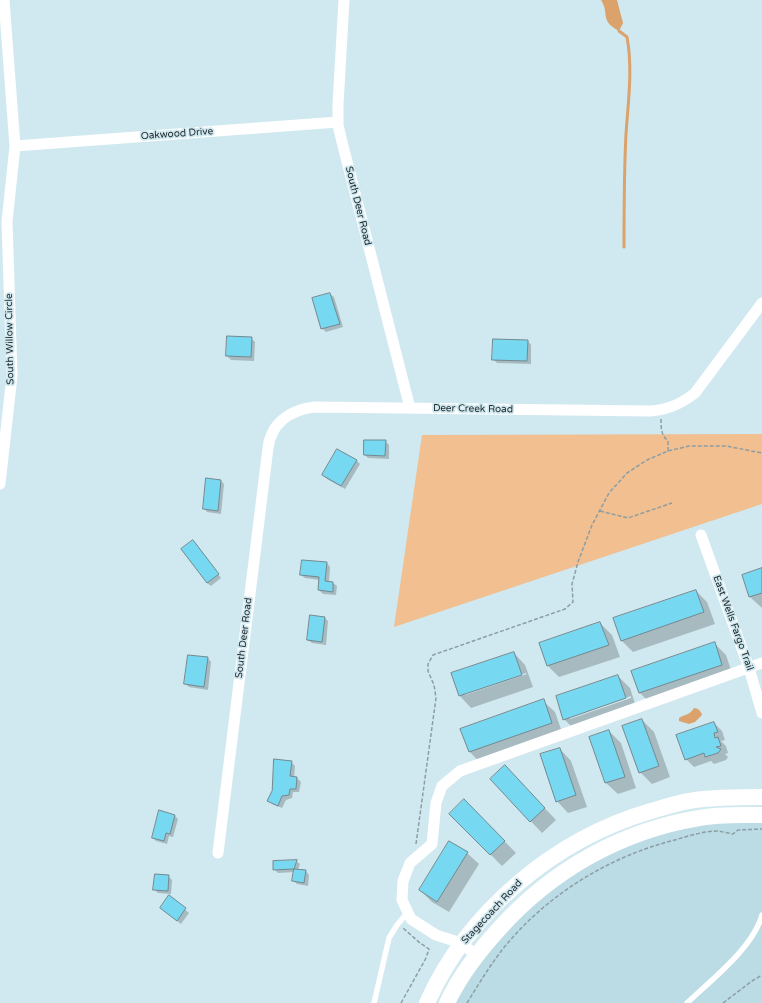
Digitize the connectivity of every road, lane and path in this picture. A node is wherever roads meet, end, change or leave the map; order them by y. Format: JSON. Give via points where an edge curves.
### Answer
{"nodes":[{"id":1,"x":4,"y":0,"type":"edge"},
{"id":2,"x":344,"y":0,"type":"edge"},
{"id":3,"x":338,"y":122,"type":"junction"},
{"id":4,"x":15,"y":146,"type":"junction"},
{"id":5,"x":4,"y":214,"type":"edge"},
{"id":6,"x":762,"y":303,"type":"edge"},
{"id":7,"x":410,"y":408,"type":"junction"},
{"id":8,"x":660,"y":410,"type":"junction"},
{"id":9,"x":277,"y":425,"type":"joint"},
{"id":10,"x":668,"y":451,"type":"junction"},
{"id":11,"x":762,"y":453,"type":"edge"},
{"id":12,"x":0,"y":484,"type":"edge"},
{"id":13,"x":672,"y":503,"type":"dead end"},
{"id":14,"x":600,"y":511,"type":"junction"},
{"id":15,"x":701,"y":535,"type":"dead end"},
{"id":16,"x":762,"y":664,"type":"edge"},
{"id":17,"x":749,"y":668,"type":"junction"},
{"id":18,"x":762,"y":713,"type":"edge"},
{"id":19,"x":762,"y":797,"type":"edge"},
{"id":20,"x":762,"y":815,"type":"edge"},
{"id":21,"x":762,"y":829,"type":"edge"},
{"id":22,"x":416,"y":849,"type":"dead end"},
{"id":23,"x":218,"y":853,"type":"dead end"},
{"id":24,"x":762,"y":915,"type":"edge"},
{"id":25,"x":404,"y":917,"type":"junction"},
{"id":26,"x":461,"y":943,"type":"junction"},
{"id":27,"x":476,"y":955,"type":"junction"},
{"id":28,"x":762,"y":975,"type":"edge"},
{"id":29,"x":374,"y":1003,"type":"edge"},
{"id":30,"x":401,"y":1003,"type":"edge"},
{"id":31,"x":427,"y":1003,"type":"edge"},
{"id":32,"x":447,"y":1003,"type":"edge"},
{"id":33,"x":467,"y":1003,"type":"edge"},
{"id":34,"x":687,"y":1003,"type":"edge"},
{"id":35,"x":723,"y":1003,"type":"edge"}],
"edges":[{"from":1,"to":4,"type":"street","name":"South Willow Circle"},
{"from":2,"to":3,"type":"street","name":"South Deer Road"},
{"from":3,"to":4,"type":"street","name":"Oakwood Drive"},
{"from":3,"to":7,"type":"street","name":"South Deer Road"},
{"from":4,"to":5,"type":"street","name":"South Willow Circle"},
{"from":5,"to":12,"type":"street","name":"South Willow Circle","via":[[7,234],[12,376]]},
{"from":6,"to":8,"type":"street","name":"Deer Creek Road","via":[[695,393],[674,407]]},
{"from":7,"to":8,"type":"street","name":"Deer Creek Road"},
{"from":7,"to":9,"type":"street","name":"Deer Creek Road","via":[[303,408],[293,412]]},
{"from":8,"to":10,"type":"path","via":[[661,432],[668,441]]},
{"from":9,"to":23,"type":"street","name":"South Deer Road","via":[[268,448]]},
{"from":10,"to":11,"type":"path","via":[[689,446],[726,446]]},
{"from":10,"to":14,"type":"path","via":[[627,473],[609,493]]},
{"from":13,"to":14,"type":"path","via":[[628,518]]},
{"from":14,"to":22,"type":"path","via":[[578,562],[572,584],[573,602],[565,609],[433,655],[428,664],[436,698]]},
{"from":15,"to":17,"type":"street","name":"East Wells Fargo Trail"},
{"from":16,"to":17,"type":"street"},
{"from":17,"to":18,"type":"street","name":"East Wells Fargo Trail"},
{"from":17,"to":25,"type":"street","via":[[460,771],[442,786],[436,803],[432,844],[410,863],[403,881]]},
{"from":19,"to":26,"type":"street","name":"Stagecoach Road","via":[[695,800],[640,814],[590,834],[544,862],[523,879]]},
{"from":20,"to":27,"type":"street","name":"Stagecoach Road","via":[[700,817],[674,823],[599,850],[535,893]]},
{"from":21,"to":33,"type":"path","via":[[738,830],[733,834],[707,832],[660,844],[592,874],[536,914],[503,949]]},
{"from":24,"to":34,"type":"lane","via":[[754,934],[743,948]]},
{"from":25,"to":26,"type":"street","via":[[436,935]]},
{"from":25,"to":29,"type":"lane","via":[[389,938]]},
{"from":25,"to":30,"type":"path","via":[[404,929],[429,949]]},
{"from":26,"to":27,"type":"street"},
{"from":26,"to":31,"type":"street","name":"Stagecoach Road"},
{"from":27,"to":32,"type":"street","name":"Stagecoach Road"},
{"from":28,"to":35,"type":"path"}]}
